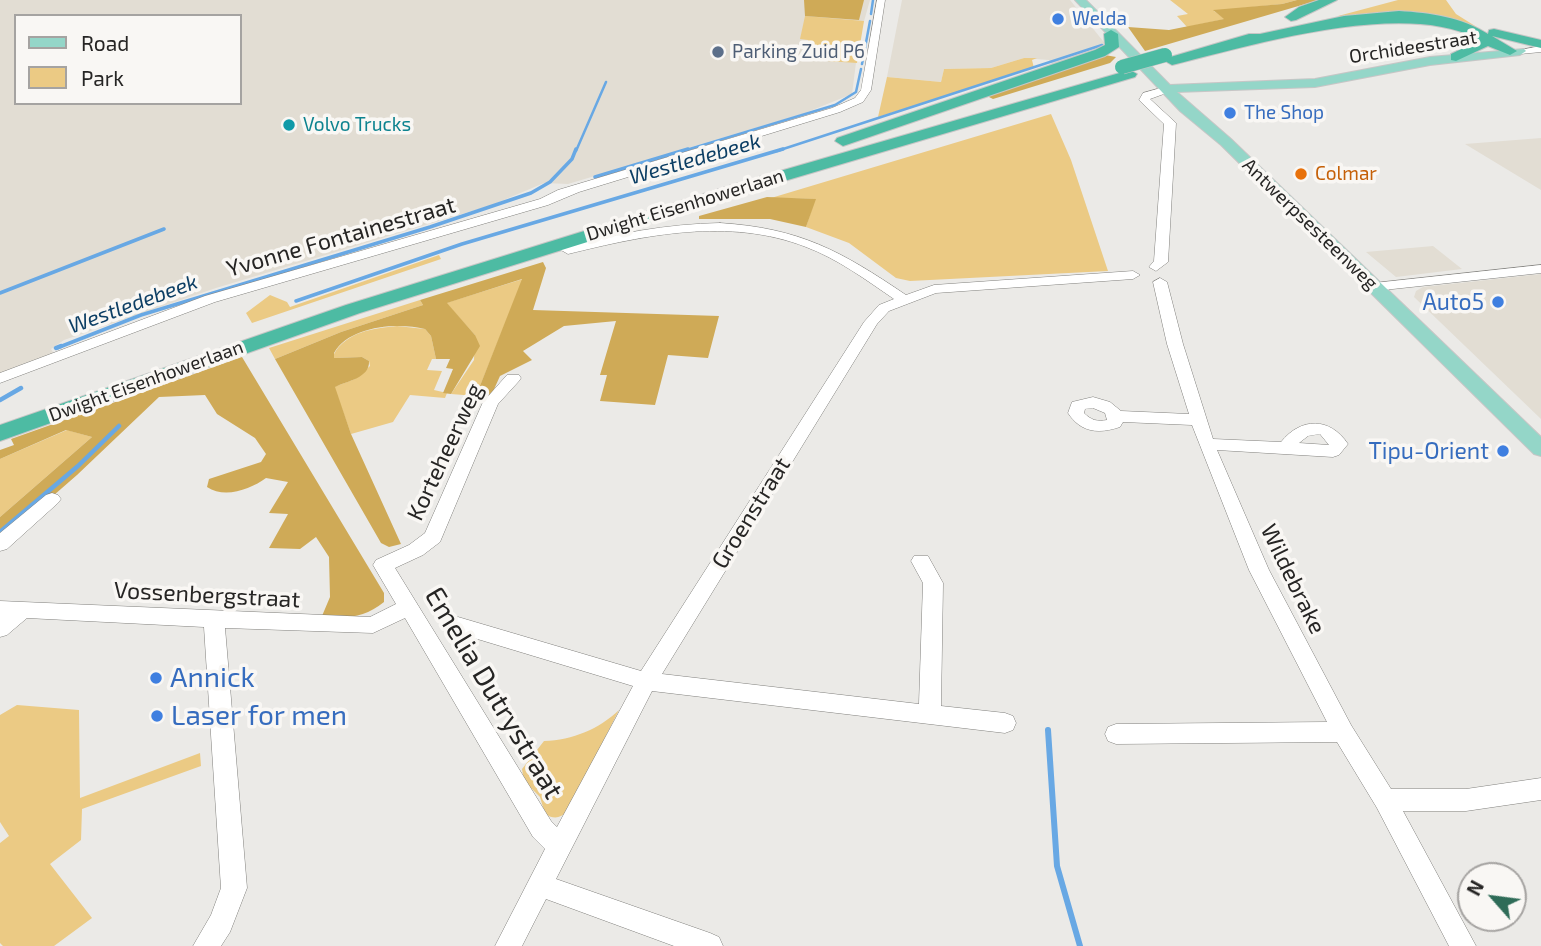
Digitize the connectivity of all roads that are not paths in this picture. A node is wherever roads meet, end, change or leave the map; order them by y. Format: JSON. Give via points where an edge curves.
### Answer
{"nodes":[{"id":1,"x":881,"y":0,"type":"edge"},
{"id":2,"x":1080,"y":0,"type":"edge"},
{"id":3,"x":1090,"y":0,"type":"edge"},
{"id":4,"x":1335,"y":2,"type":"edge"},
{"id":5,"x":1366,"y":4,"type":"dead end"},
{"id":6,"x":1458,"y":11,"type":"dead end"},
{"id":7,"x":1111,"y":34,"type":"junction"},
{"id":8,"x":1486,"y":34,"type":"junction"},
{"id":9,"x":1233,"y":43,"type":"junction"},
{"id":10,"x":1541,"y":47,"type":"edge"},
{"id":11,"x":1515,"y":51,"type":"junction"},
{"id":12,"x":1456,"y":57,"type":"junction"},
{"id":13,"x":1168,"y":58,"type":"junction"},
{"id":14,"x":1119,"y":71,"type":"junction"},
{"id":15,"x":1177,"y":92,"type":"junction"},
{"id":16,"x":717,"y":185,"type":"junction"},
{"id":17,"x":568,"y":250,"type":"dead end"},
{"id":18,"x":1541,"y":269,"type":"edge"},
{"id":19,"x":1158,"y":274,"type":"junction"},
{"id":20,"x":1380,"y":286,"type":"junction"},
{"id":21,"x":903,"y":299,"type":"junction"},
{"id":22,"x":0,"y":378,"type":"edge"},
{"id":23,"x":513,"y":378,"type":"dead end"},
{"id":24,"x":1116,"y":416,"type":"dead end"},
{"id":25,"x":0,"y":417,"type":"edge"},
{"id":26,"x":1198,"y":420,"type":"junction"},
{"id":27,"x":0,"y":433,"type":"edge"},
{"id":28,"x":1541,"y":433,"type":"edge"},
{"id":29,"x":1206,"y":444,"type":"junction"},
{"id":30,"x":1286,"y":448,"type":"dead end"},
{"id":31,"x":1541,"y":449,"type":"edge"},
{"id":32,"x":52,"y":499,"type":"dead end"},
{"id":33,"x":0,"y":544,"type":"edge"},
{"id":34,"x":921,"y":561,"type":"dead end"},
{"id":35,"x":383,"y":565,"type":"joint"},
{"id":36,"x":407,"y":608,"type":"junction"},
{"id":37,"x":0,"y":609,"type":"edge"},
{"id":38,"x":21,"y":612,"type":"junction"},
{"id":39,"x":214,"y":621,"type":"junction"},
{"id":40,"x":458,"y":625,"type":"dead end"},
{"id":41,"x":0,"y":629,"type":"edge"},
{"id":42,"x":646,"y":681,"type":"junction"},
{"id":43,"x":930,"y":713,"type":"junction"},
{"id":44,"x":1005,"y":723,"type":"dead end"},
{"id":45,"x":1343,"y":732,"type":"junction"},
{"id":46,"x":1116,"y":734,"type":"dead end"},
{"id":47,"x":1541,"y":789,"type":"edge"},
{"id":48,"x":1385,"y":800,"type":"junction"},
{"id":49,"x":560,"y":847,"type":"junction"},
{"id":50,"x":540,"y":885,"type":"junction"},
{"id":51,"x":206,"y":946,"type":"edge"},
{"id":52,"x":508,"y":946,"type":"edge"},
{"id":53,"x":710,"y":946,"type":"edge"},
{"id":54,"x":1463,"y":946,"type":"edge"}],
"edges":[{"from":1,"to":22,"type":"street","name":"Yvonne Fontainestraat","via":[[866,90],[859,100],[836,110],[544,202],[210,299]]},
{"from":2,"to":7,"type":"main road","name":"Antwerpsesteenweg"},
{"from":3,"to":15,"type":"main road","name":"Antwerpsesteenweg"},
{"from":4,"to":13,"type":"highway","name":"Dwight Eisenhowerlaan"},
{"from":5,"to":9,"type":"highway","name":"Dwight Eisenhowerlaan"},
{"from":6,"to":8,"type":"highway"},
{"from":7,"to":15,"type":"main road","name":"Antwerpsesteenweg"},
{"from":7,"to":16,"type":"highway","via":[[1112,47],[1100,53]]},
{"from":8,"to":9,"type":"highway","via":[[1455,22],[1395,14],[1343,19]]},
{"from":8,"to":10,"type":"highway"},
{"from":8,"to":11,"type":"highway"},
{"from":8,"to":12,"type":"highway","via":[[1483,44]]},
{"from":9,"to":13,"type":"highway","name":"Dwight Eisenhowerlaan"},
{"from":10,"to":11,"type":"street","name":"Orchideestraat"},
{"from":11,"to":12,"type":"main road","name":"Orchideestraat"},
{"from":12,"to":15,"type":"main road","name":"Orchideestraat","via":[[1292,85]]},
{"from":13,"to":14,"type":"highway","name":"Dwight Eisenhowerlaan"},
{"from":14,"to":16,"type":"highway","name":"Dwight Eisenhowerlaan"},
{"from":14,"to":27,"type":"highway","name":"Dwight Eisenhowerlaan","via":[[366,305]]},
{"from":15,"to":19,"type":"street","via":[[1152,99],[1150,106],[1170,123]]},
{"from":15,"to":20,"type":"main road","name":"Antwerpsesteenweg","via":[[1210,131]]},
{"from":16,"to":25,"type":"highway","name":"Dwight Eisenhowerlaan","via":[[299,314]]},
{"from":17,"to":21,"type":"street","via":[[674,229],[761,230],[811,244]]},
{"from":18,"to":20,"type":"street"},
{"from":19,"to":21,"type":"street","name":"Groenstraat","via":[[1144,282],[1133,275],[934,289]]},
{"from":19,"to":26,"type":"street","name":"Wildebrake"},
{"from":20,"to":28,"type":"main road","name":"Antwerpsesteenweg"},
{"from":20,"to":31,"type":"main road","name":"Antwerpsesteenweg"},
{"from":21,"to":42,"type":"street","name":"Groenstraat","via":[[884,308],[871,322]]},
{"from":23,"to":35,"type":"street","name":"Korteheerweg","via":[[491,401],[433,537]]},
{"from":24,"to":26,"type":"street"},
{"from":26,"to":29,"type":"street","name":"Wildebrake"},
{"from":29,"to":30,"type":"street"},
{"from":29,"to":45,"type":"street","name":"Wildebrake","via":[[1259,570]]},
{"from":32,"to":33,"type":"street"},
{"from":34,"to":43,"type":"street","via":[[933,583]]},
{"from":35,"to":36,"type":"street","name":"Emelia Dutrystraat"},
{"from":36,"to":39,"type":"street","name":"Vossenbergstraat","via":[[373,625]]},
{"from":36,"to":49,"type":"street","name":"Emelia Dutrystraat","via":[[542,829]]},
{"from":37,"to":38,"type":"street","name":"Vossenbergstraat"},
{"from":38,"to":39,"type":"street","name":"Vossenbergstraat"},
{"from":38,"to":41,"type":"street"},
{"from":39,"to":51,"type":"street","via":[[234,888],[221,923]]},
{"from":40,"to":42,"type":"street","name":"Emelia Dutrystraat"},
{"from":42,"to":43,"type":"street","name":"Emelia Dutrystraat"},
{"from":42,"to":49,"type":"street","name":"Groenstraat"},
{"from":43,"to":44,"type":"street","name":"Emelia Dutrystraat"},
{"from":45,"to":46,"type":"street"},
{"from":45,"to":48,"type":"street","name":"Wildebrake"},
{"from":47,"to":48,"type":"street","via":[[1466,800]]},
{"from":48,"to":54,"type":"street","name":"Wildebrake"},
{"from":49,"to":50,"type":"street","name":"Groenstraat"},
{"from":50,"to":52,"type":"street","name":"Groenstraat"},
{"from":50,"to":53,"type":"street"}]}
